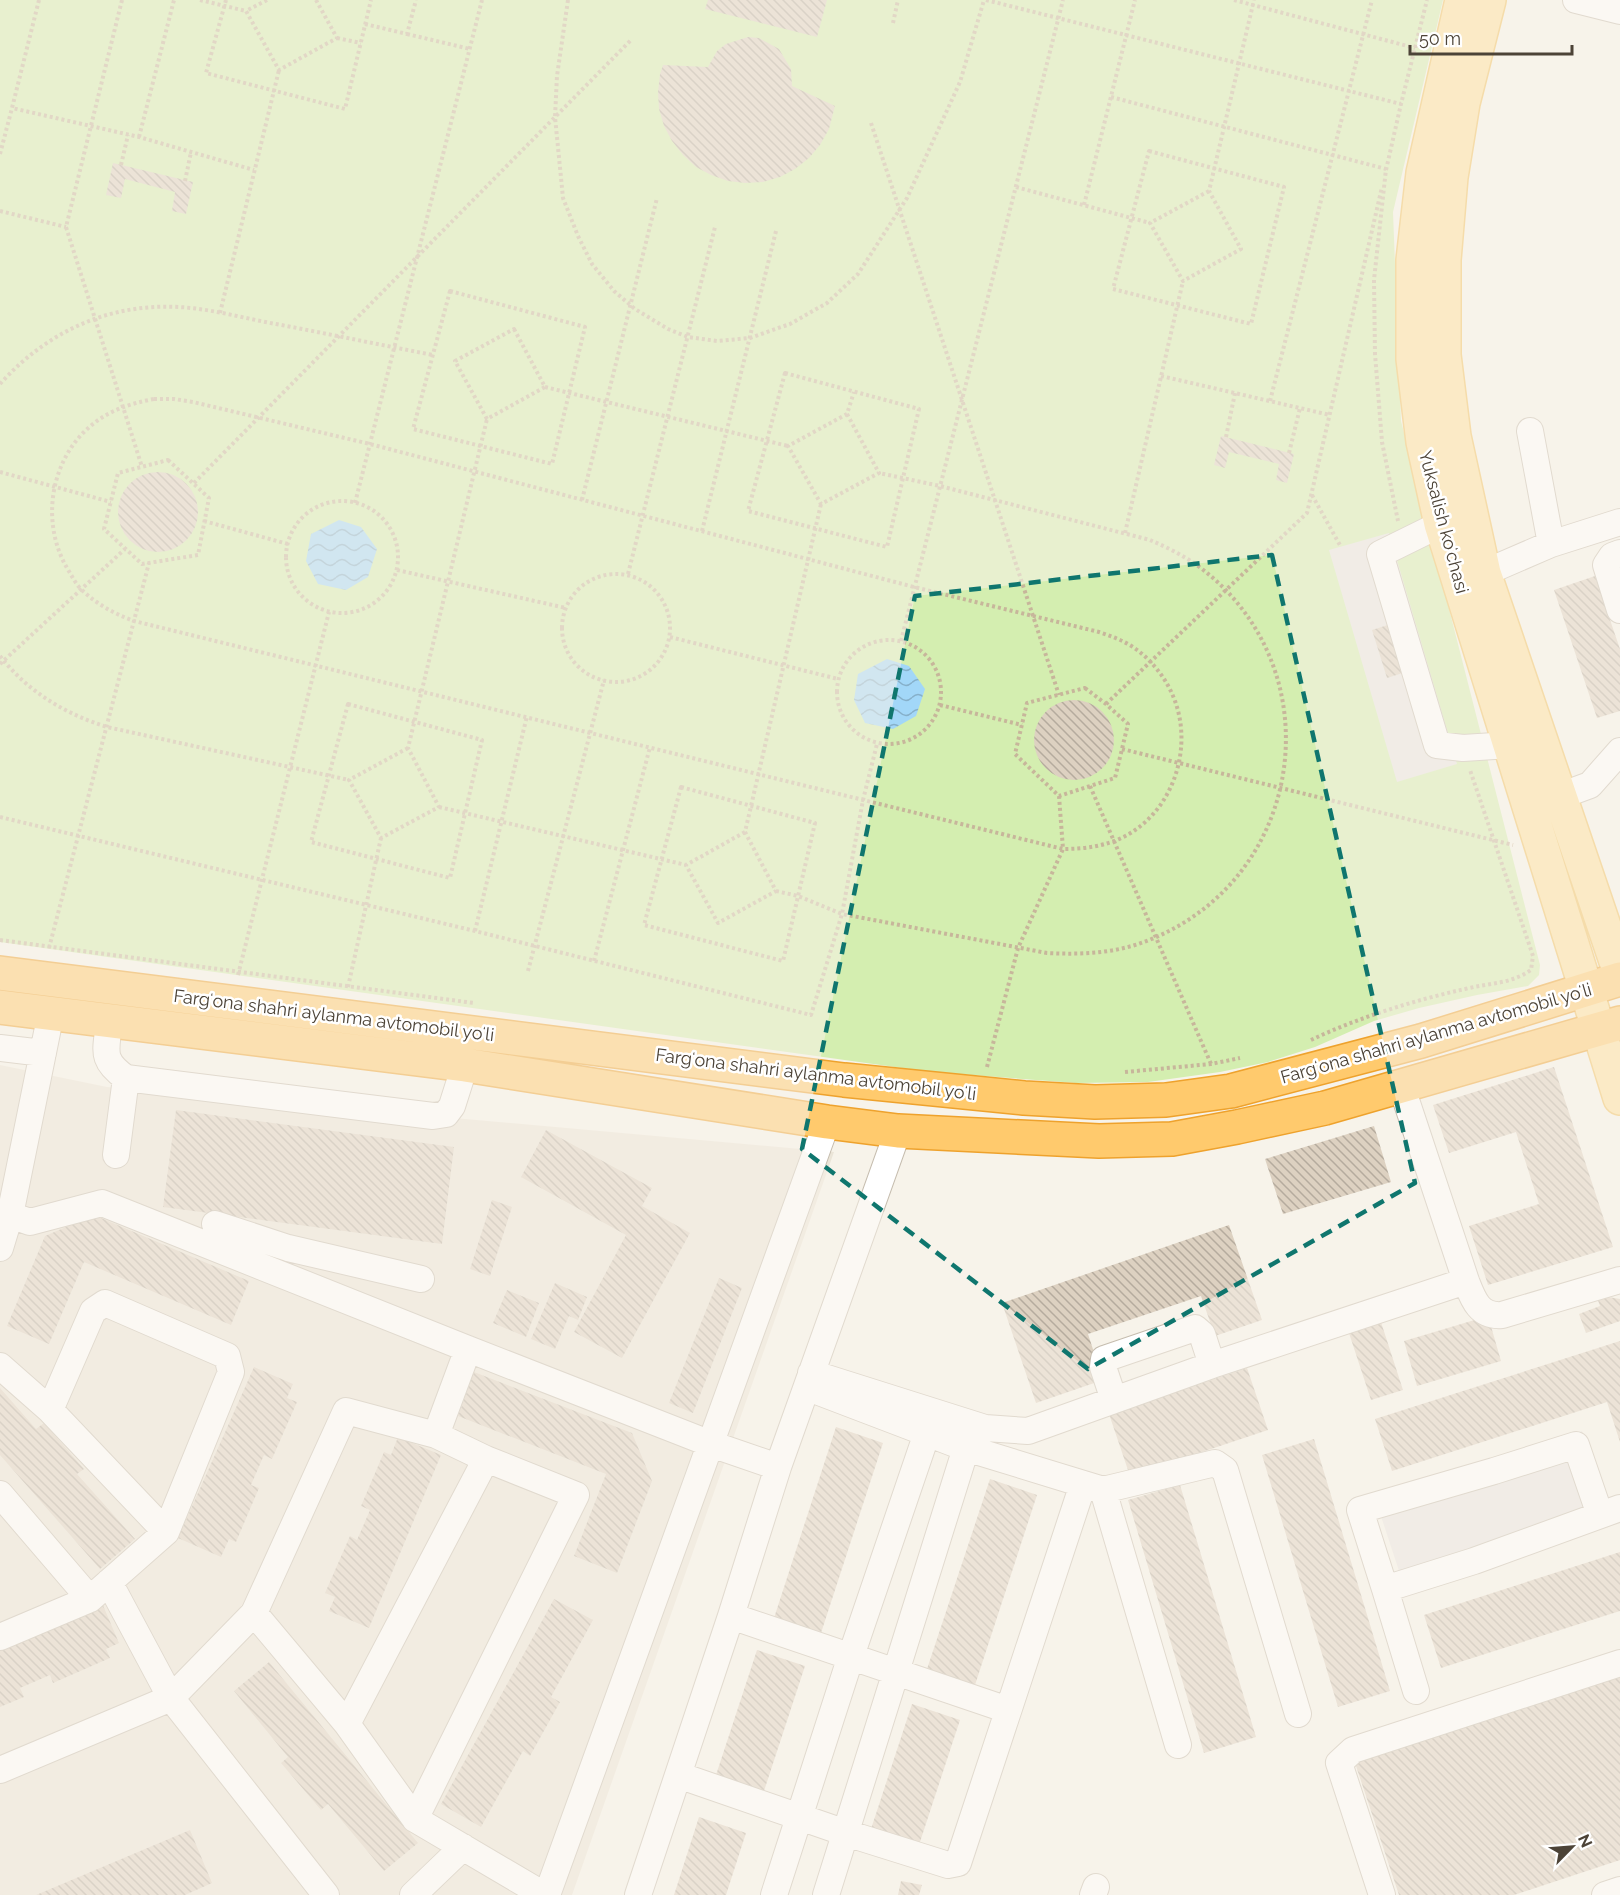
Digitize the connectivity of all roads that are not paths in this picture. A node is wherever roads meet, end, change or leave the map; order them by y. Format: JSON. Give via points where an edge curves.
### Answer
{"nodes":[{"id":1,"x":1462,"y":0,"type":"edge"},
{"id":2,"x":1490,"y":0,"type":"edge"},
{"id":3,"x":1576,"y":0,"type":"edge"},
{"id":4,"x":1620,"y":11,"type":"edge"},
{"id":5,"x":1530,"y":431,"type":"dead end"},
{"id":6,"x":1620,"y":522,"type":"edge"},
{"id":7,"x":1441,"y":524,"type":"junction"},
{"id":8,"x":1551,"y":544,"type":"junction"},
{"id":9,"x":1620,"y":553,"type":"edge"},
{"id":10,"x":1484,"y":573,"type":"junction"},
{"id":11,"x":1620,"y":610,"type":"edge"},
{"id":12,"x":1510,"y":745,"type":"junction"},
{"id":13,"x":1620,"y":751,"type":"edge"},
{"id":14,"x":1560,"y":796,"type":"junction"},
{"id":15,"x":0,"y":973,"type":"edge"},
{"id":16,"x":1620,"y":973,"type":"edge"},
{"id":17,"x":1620,"y":979,"type":"edge"},
{"id":18,"x":1585,"y":990,"type":"junction"},
{"id":19,"x":0,"y":1007,"type":"edge"},
{"id":20,"x":51,"y":1013,"type":"junction"},
{"id":21,"x":380,"y":1020,"type":"junction"},
{"id":22,"x":109,"y":1021,"type":"junction"},
{"id":23,"x":1609,"y":1026,"type":"edge"},
{"id":24,"x":0,"y":1048,"type":"edge"},
{"id":25,"x":43,"y":1053,"type":"junction"},
{"id":26,"x":374,"y":1054,"type":"junction"},
{"id":27,"x":465,"y":1065,"type":"junction"},
{"id":28,"x":126,"y":1078,"type":"junction"},
{"id":29,"x":1401,"y":1085,"type":"junction"},
{"id":30,"x":1620,"y":1098,"type":"edge"},
{"id":31,"x":827,"y":1122,"type":"junction"},
{"id":32,"x":898,"y":1131,"type":"junction"},
{"id":33,"x":116,"y":1155,"type":"dead end"},
{"id":34,"x":10,"y":1215,"type":"junction"},
{"id":35,"x":215,"y":1224,"type":"dead end"},
{"id":36,"x":1,"y":1245,"type":"edge"},
{"id":37,"x":288,"y":1248,"type":"junction"},
{"id":38,"x":276,"y":1273,"type":"junction"},
{"id":39,"x":421,"y":1279,"type":"dead end"},
{"id":40,"x":1620,"y":1280,"type":"edge"},
{"id":41,"x":1466,"y":1281,"type":"junction"},
{"id":42,"x":468,"y":1349,"type":"junction"},
{"id":43,"x":1212,"y":1365,"type":"junction"},
{"id":44,"x":0,"y":1366,"type":"edge"},
{"id":45,"x":808,"y":1380,"type":"junction"},
{"id":46,"x":1114,"y":1400,"type":"junction"},
{"id":47,"x":50,"y":1410,"type":"junction"},
{"id":48,"x":927,"y":1433,"type":"junction"},
{"id":49,"x":436,"y":1435,"type":"junction"},
{"id":50,"x":711,"y":1444,"type":"junction"},
{"id":51,"x":966,"y":1448,"type":"junction"},
{"id":52,"x":486,"y":1459,"type":"junction"},
{"id":53,"x":778,"y":1467,"type":"junction"},
{"id":54,"x":1093,"y":1487,"type":"junction"},
{"id":55,"x":0,"y":1494,"type":"edge"},
{"id":56,"x":1610,"y":1511,"type":"edge"},
{"id":57,"x":166,"y":1532,"type":"junction"},
{"id":58,"x":1385,"y":1588,"type":"junction"},
{"id":59,"x":100,"y":1591,"type":"junction"},
{"id":60,"x":254,"y":1613,"type":"junction"},
{"id":61,"x":731,"y":1616,"type":"junction"},
{"id":62,"x":0,"y":1637,"type":"edge"},
{"id":63,"x":851,"y":1656,"type":"junction"},
{"id":64,"x":1620,"y":1663,"type":"edge"},
{"id":65,"x":896,"y":1671,"type":"junction"},
{"id":66,"x":1416,"y":1691,"type":"dead end"},
{"id":67,"x":171,"y":1698,"type":"junction"},
{"id":68,"x":1008,"y":1710,"type":"junction"},
{"id":69,"x":1298,"y":1714,"type":"dead end"},
{"id":70,"x":346,"y":1724,"type":"junction"},
{"id":71,"x":1178,"y":1745,"type":"dead end"},
{"id":72,"x":0,"y":1770,"type":"edge"},
{"id":73,"x":678,"y":1775,"type":"junction"},
{"id":74,"x":801,"y":1817,"type":"junction"},
{"id":75,"x":415,"y":1819,"type":"junction"},
{"id":76,"x":846,"y":1833,"type":"junction"},
{"id":77,"x":463,"y":1847,"type":"junction"},
{"id":78,"x":1620,"y":1890,"type":"edge"},
{"id":79,"x":326,"y":1895,"type":"edge"},
{"id":80,"x":413,"y":1895,"type":"edge"},
{"id":81,"x":545,"y":1895,"type":"edge"},
{"id":82,"x":638,"y":1895,"type":"edge"},
{"id":83,"x":774,"y":1895,"type":"edge"},
{"id":84,"x":826,"y":1895,"type":"edge"},
{"id":85,"x":1382,"y":1895,"type":"edge"},
{"id":86,"x":1605,"y":1895,"type":"edge"}],
"edges":[{"from":1,"to":7,"type":"main road","name":"Yuksalish koʻchasi","via":[[1423,173],[1413,260],[1413,359],[1423,442]]},
{"from":2,"to":10,"type":"main road","name":"Yuksalish koʻchasi","via":[[1463,104],[1443,260],[1444,355],[1453,424]]},
{"from":3,"to":4,"type":"street"},
{"from":5,"to":8,"type":"street"},
{"from":6,"to":8,"type":"street"},
{"from":7,"to":12,"type":"main road","name":"Yuksalish koʻchasi"},
{"from":7,"to":12,"type":"street","via":[[1380,554],[1437,745]]},
{"from":8,"to":10,"type":"street"},
{"from":9,"to":11,"type":"street","via":[[1606,565]]},
{"from":10,"to":14,"type":"main road","name":"Yuksalish koʻchasi"},
{"from":12,"to":18,"type":"main road","name":"Yuksalish koʻchasi"},
{"from":13,"to":14,"type":"street","via":[[1590,784]]},
{"from":14,"to":16,"type":"main road","name":"Yuksalish koʻchasi"},
{"from":15,"to":21,"type":"highway","name":"Fargʻona shahri aylanma avtomobil yoʻli","via":[[235,987]]},
{"from":17,"to":18,"type":"highway","name":"Fargʻona shahri aylanma avtomobil yoʻli"},
{"from":18,"to":21,"type":"highway","name":"Fargʻona shahri aylanma avtomobil yoʻli","via":[[1421,1041],[1232,1090],[1166,1101],[1024,1098],[844,1080]]},
{"from":18,"to":23,"type":"main road","name":"Yuksalish koʻchasi"},
{"from":19,"to":20,"type":"highway","name":"Fargʻona shahri aylanma avtomobil yoʻli"},
{"from":20,"to":22,"type":"highway","name":"Fargʻona shahri aylanma avtomobil yoʻli"},
{"from":20,"to":25,"type":"street"},
{"from":21,"to":26,"type":"highway"},
{"from":22,"to":26,"type":"highway","name":"Fargʻona shahri aylanma avtomobil yoʻli"},
{"from":22,"to":28,"type":"street","via":[[106,1057]]},
{"from":23,"to":29,"type":"highway","name":"Fargʻona shahri aylanma avtomobil yoʻli"},
{"from":23,"to":30,"type":"main road","name":"Yuksalish koʻchasi"},
{"from":24,"to":25,"type":"street"},
{"from":25,"to":34,"type":"street"},
{"from":26,"to":27,"type":"highway","name":"Fargʻona shahri aylanma avtomobil yoʻli"},
{"from":27,"to":28,"type":"street","via":[[452,1106],[446,1114],[433,1116]]},
{"from":27,"to":31,"type":"highway","name":"Fargʻona shahri aylanma avtomobil yoʻli"},
{"from":28,"to":33,"type":"street"},
{"from":29,"to":32,"type":"highway","name":"Fargʻona shahri aylanma avtomobil yoʻli","via":[[1325,1108],[1172,1139],[1088,1141]]},
{"from":29,"to":41,"type":"street"},
{"from":31,"to":32,"type":"highway","name":"Fargʻona shahri aylanma avtomobil yoʻli"},
{"from":31,"to":50,"type":"street"},
{"from":32,"to":45,"type":"street"},
{"from":34,"to":36,"type":"street"},
{"from":34,"to":38,"type":"street","via":[[30,1222],[102,1203]]},
{"from":35,"to":37,"type":"street"},
{"from":37,"to":38,"type":"street"},
{"from":37,"to":39,"type":"street"},
{"from":38,"to":42,"type":"street"},
{"from":40,"to":41,"type":"street","via":[[1494,1316],[1473,1302]]},
{"from":41,"to":43,"type":"street"},
{"from":42,"to":49,"type":"street"},
{"from":42,"to":50,"type":"street"},
{"from":43,"to":46,"type":"street"},
{"from":43,"to":46,"type":"street","via":[[1202,1334],[1195,1328],[1104,1359]]},
{"from":44,"to":47,"type":"street"},
{"from":45,"to":46,"type":"street","via":[[985,1428],[1028,1431]]},
{"from":45,"to":48,"type":"street"},
{"from":45,"to":53,"type":"street"},
{"from":47,"to":57,"type":"street"},
{"from":47,"to":57,"type":"street","via":[[93,1311],[105,1303],[227,1356],[231,1372]]},
{"from":48,"to":51,"type":"street"},
{"from":48,"to":63,"type":"street"},
{"from":49,"to":52,"type":"street"},
{"from":49,"to":60,"type":"street","via":[[346,1411]]},
{"from":50,"to":53,"type":"street"},
{"from":50,"to":81,"type":"street"},
{"from":51,"to":54,"type":"street"},
{"from":51,"to":65,"type":"street"},
{"from":52,"to":70,"type":"street"},
{"from":52,"to":75,"type":"street","via":[[576,1495]]},
{"from":53,"to":61,"type":"street"},
{"from":54,"to":68,"type":"street"},
{"from":54,"to":69,"type":"street","via":[[1215,1463],[1225,1470]]},
{"from":54,"to":71,"type":"street"},
{"from":55,"to":59,"type":"street"},
{"from":56,"to":58,"type":"street","via":[[1474,1561]]},
{"from":56,"to":58,"type":"street","via":[[1576,1445],[1360,1510]]},
{"from":57,"to":59,"type":"street"},
{"from":58,"to":66,"type":"street"},
{"from":59,"to":62,"type":"street"},
{"from":59,"to":67,"type":"street"},
{"from":60,"to":67,"type":"street"},
{"from":60,"to":70,"type":"street"},
{"from":61,"to":63,"type":"street"},
{"from":61,"to":73,"type":"street"},
{"from":63,"to":65,"type":"street"},
{"from":63,"to":74,"type":"street"},
{"from":64,"to":85,"type":"street","via":[[1353,1750],[1340,1763]]},
{"from":65,"to":68,"type":"street"},
{"from":65,"to":76,"type":"street"},
{"from":67,"to":72,"type":"street"},
{"from":67,"to":79,"type":"street"},
{"from":68,"to":76,"type":"street","via":[[958,1863],[948,1865]]},
{"from":70,"to":75,"type":"street"},
{"from":73,"to":74,"type":"street"},
{"from":73,"to":82,"type":"street"},
{"from":74,"to":76,"type":"street"},
{"from":74,"to":83,"type":"street"},
{"from":75,"to":77,"type":"street"},
{"from":76,"to":84,"type":"street"},
{"from":77,"to":80,"type":"street"},
{"from":77,"to":81,"type":"street"},
{"from":78,"to":86,"type":"street"}]}
